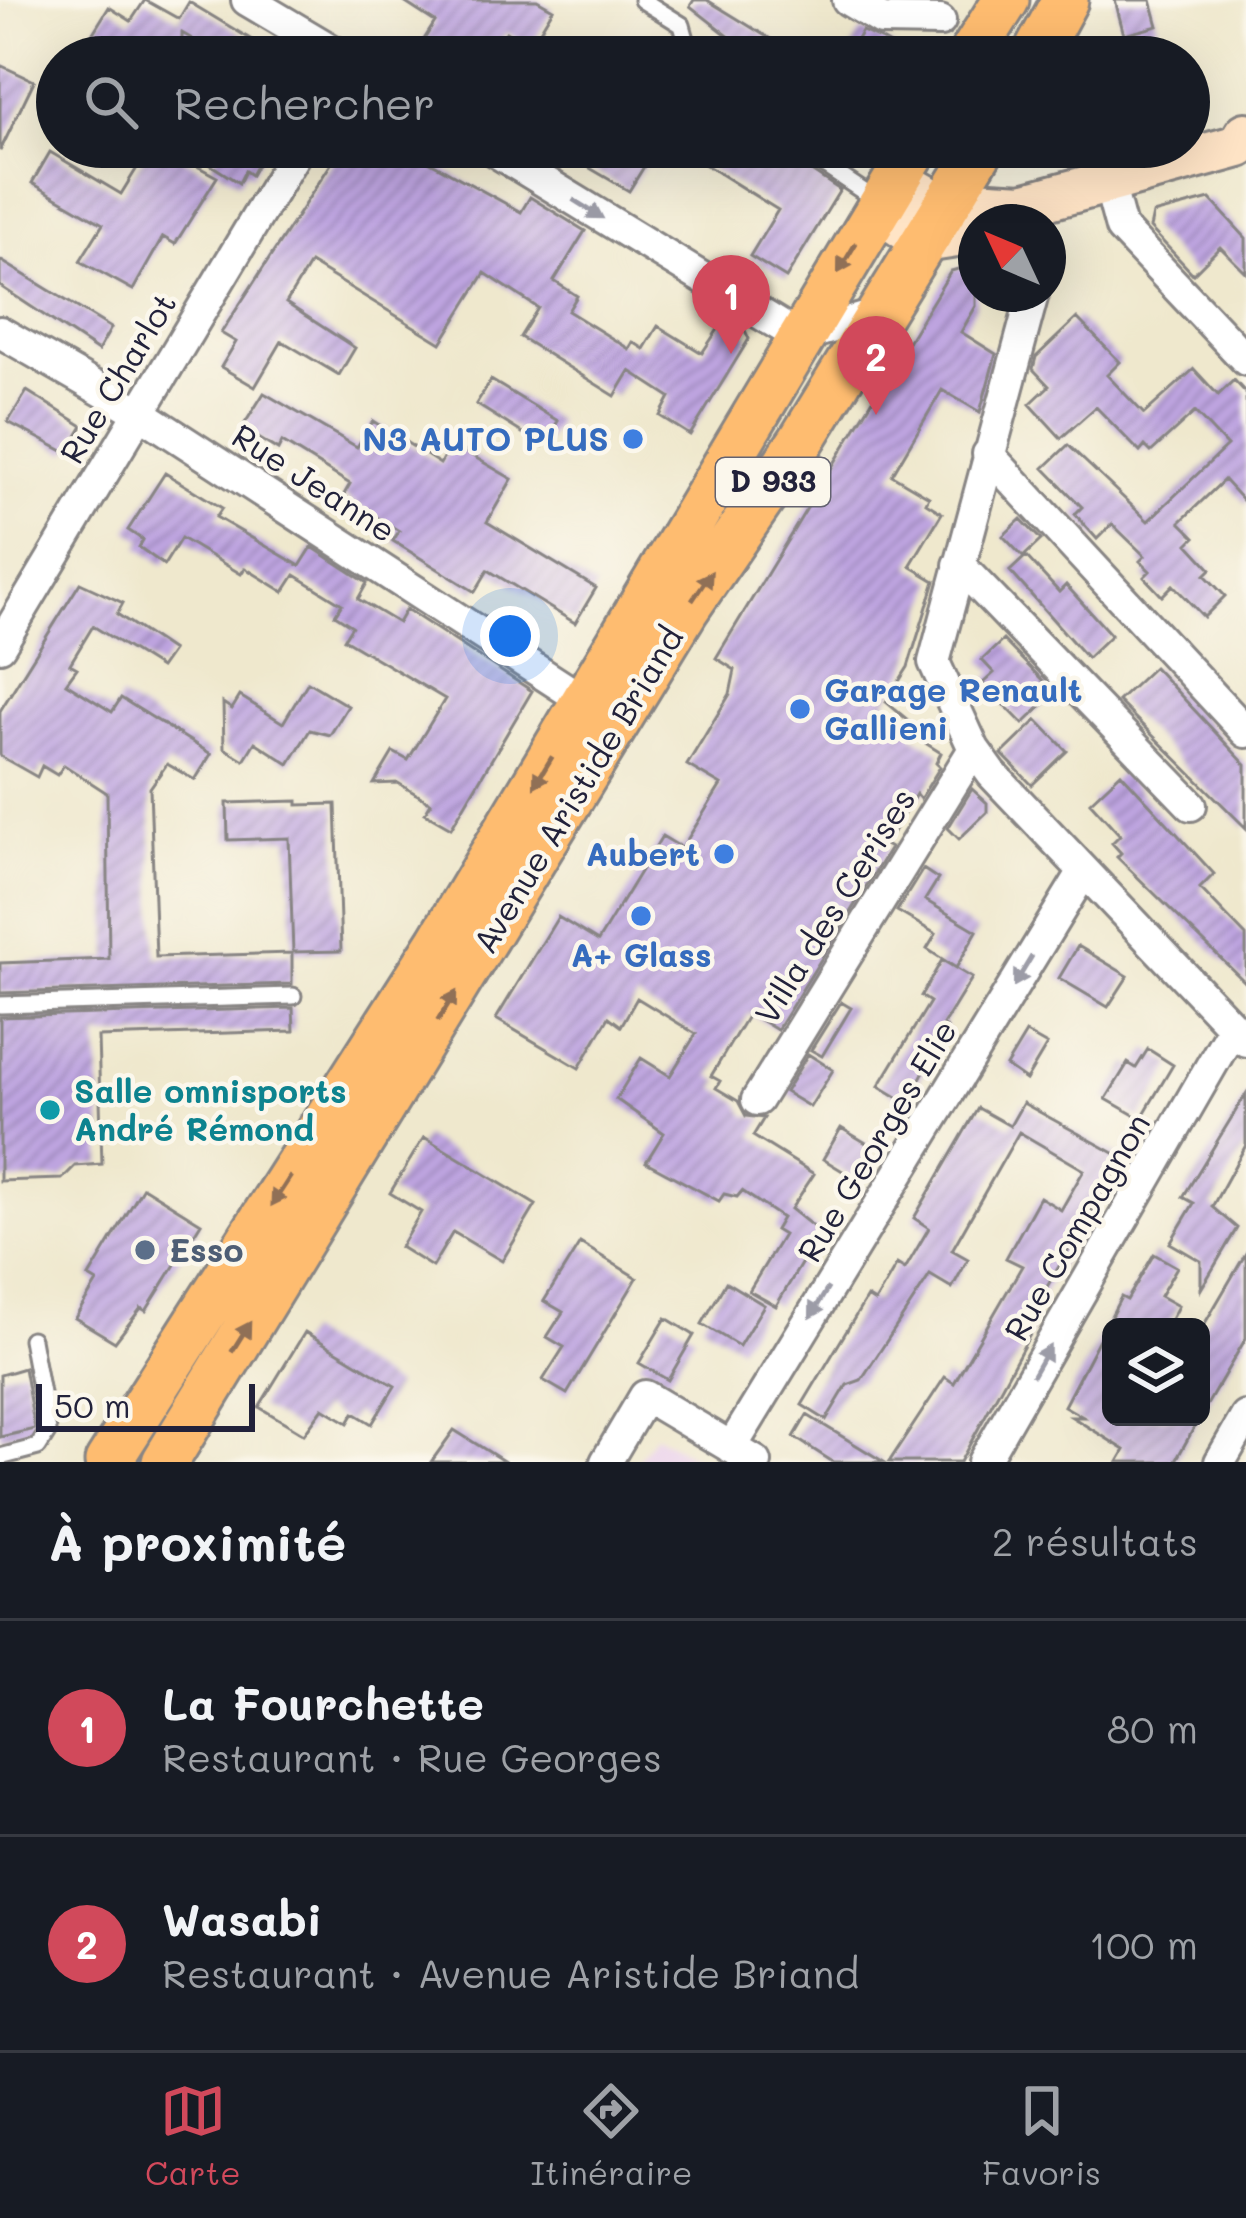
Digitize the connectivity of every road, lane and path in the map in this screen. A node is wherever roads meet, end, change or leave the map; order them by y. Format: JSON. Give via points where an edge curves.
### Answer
{"nodes":[{"id":1,"x":247,"y":0,"type":"edge"},
{"id":2,"x":642,"y":0,"type":"edge"},
{"id":3,"x":848,"y":0,"type":"edge"},
{"id":4,"x":1006,"y":0,"type":"edge"},
{"id":5,"x":1065,"y":0,"type":"edge"},
{"id":6,"x":938,"y":10,"type":"edge"},
{"id":7,"x":308,"y":36,"type":"edge"},
{"id":8,"x":685,"y":36,"type":"edge"},
{"id":9,"x":955,"y":36,"type":"edge"},
{"id":10,"x":983,"y":36,"type":"edge"},
{"id":11,"x":1045,"y":36,"type":"edge"},
{"id":12,"x":1244,"y":148,"type":"edge"},
{"id":13,"x":1210,"y":160,"type":"edge"},
{"id":14,"x":1210,"y":162,"type":"edge"},
{"id":15,"x":285,"y":168,"type":"edge"},
{"id":16,"x":522,"y":168,"type":"edge"},
{"id":17,"x":973,"y":168,"type":"edge"},
{"id":18,"x":1185,"y":168,"type":"edge"},
{"id":19,"x":1196,"y":168,"type":"edge"},
{"id":20,"x":898,"y":176,"type":"edge"},
{"id":21,"x":1114,"y":202,"type":"junction"},
{"id":22,"x":972,"y":204,"type":"edge"},
{"id":23,"x":1007,"y":204,"type":"edge"},
{"id":24,"x":1066,"y":208,"type":"edge"},
{"id":25,"x":1066,"y":211,"type":"edge"},
{"id":26,"x":948,"y":227,"type":"edge"},
{"id":27,"x":1028,"y":312,"type":"edge"},
{"id":28,"x":878,"y":314,"type":"junction"},
{"id":29,"x":0,"y":332,"type":"edge"},
{"id":30,"x":800,"y":337,"type":"junction"},
{"id":31,"x":1246,"y":360,"type":"edge"},
{"id":32,"x":139,"y":412,"type":"junction"},
{"id":33,"x":988,"y":454,"type":"junction"},
{"id":34,"x":959,"y":565,"type":"junction"},
{"id":35,"x":0,"y":646,"type":"edge"},
{"id":36,"x":586,"y":702,"type":"junction"},
{"id":37,"x":1246,"y":732,"type":"edge"},
{"id":38,"x":974,"y":749,"type":"junction"},
{"id":39,"x":1191,"y":805,"type":"dead end"},
{"id":40,"x":1084,"y":871,"type":"junction"},
{"id":41,"x":293,"y":996,"type":"dead end"},
{"id":42,"x":0,"y":1005,"type":"edge"},
{"id":43,"x":1240,"y":1034,"type":"edge"},
{"id":44,"x":757,"y":1100,"type":"dead end"},
{"id":45,"x":31,"y":1339,"type":"dead end"},
{"id":46,"x":1246,"y":1417,"type":"edge"},
{"id":47,"x":172,"y":1449,"type":"edge"},
{"id":48,"x":744,"y":1455,"type":"edge"},
{"id":49,"x":0,"y":1457,"type":"edge"},
{"id":50,"x":108,"y":1462,"type":"edge"},
{"id":51,"x":606,"y":1462,"type":"edge"},
{"id":52,"x":983,"y":1462,"type":"edge"},
{"id":53,"x":1220,"y":1462,"type":"edge"}],
"edges":[{"from":1,"to":7,"type":"street"},
{"from":2,"to":8,"type":"lane"},
{"from":3,"to":6,"type":"street","via":[[881,20]]},
{"from":4,"to":10,"type":"main road"},
{"from":5,"to":11,"type":"main road"},
{"from":6,"to":9,"type":"street"},
{"from":12,"to":13,"type":"main road"},
{"from":12,"to":14,"type":"main road"},
{"from":15,"to":32,"type":"street","name":"Rue Charlot"},
{"from":16,"to":30,"type":"street","one_way":true},
{"from":17,"to":26,"type":"main road","name":"Avenue Aristide Briand","number":"D 933"},
{"from":18,"to":24,"type":"main road"},
{"from":19,"to":21,"type":"main road"},
{"from":20,"to":26,"type":"main road","via":[[896,222]]},
{"from":20,"to":30,"type":"main road","name":"Avenue Aristide Briand","number":"D 933","one_way":true},
{"from":21,"to":25,"type":"main road"},
{"from":21,"to":31,"type":"street","via":[[1121,227]]},
{"from":22,"to":23,"type":"main road"},
{"from":26,"to":28,"type":"main road","name":"Avenue Aristide Briand","number":"D 933"},
{"from":27,"to":33,"type":"street"},
{"from":28,"to":30,"type":"street"},
{"from":47,"to":28,"type":"main road","name":"Avenue Aristide Briand","number":"D 933","one_way":true,"via":[[675,628]]},
{"from":29,"to":32,"type":"street","name":"Rue Jeanne"},
{"from":30,"to":36,"type":"main road","name":"Avenue Aristide Briand","number":"D 933"},
{"from":32,"to":35,"type":"street","name":"Rue Charlot"},
{"from":32,"to":36,"type":"street","name":"Rue Jeanne"},
{"from":33,"to":34,"type":"street"},
{"from":33,"to":37,"type":"street"},
{"from":34,"to":38,"type":"street","via":[[934,662]]},
{"from":34,"to":39,"type":"street"},
{"from":36,"to":50,"type":"main road","name":"Avenue Aristide Briand","number":"D 933","one_way":true},
{"from":38,"to":40,"type":"street"},
{"from":38,"to":44,"type":"street","name":"Villa des Cerises"},
{"from":40,"to":43,"type":"street"},
{"from":40,"to":48,"type":"street","name":"Rue Georges Elie","one_way":true},
{"from":41,"to":42,"type":"lane"},
{"from":52,"to":43,"type":"street","name":"Rue Compagnon","one_way":true},
{"from":45,"to":49,"type":"lane","via":[[48,1431],[38,1447]]},
{"from":46,"to":53,"type":"street"},
{"from":48,"to":51,"type":"street","via":[[646,1396]]}]}
